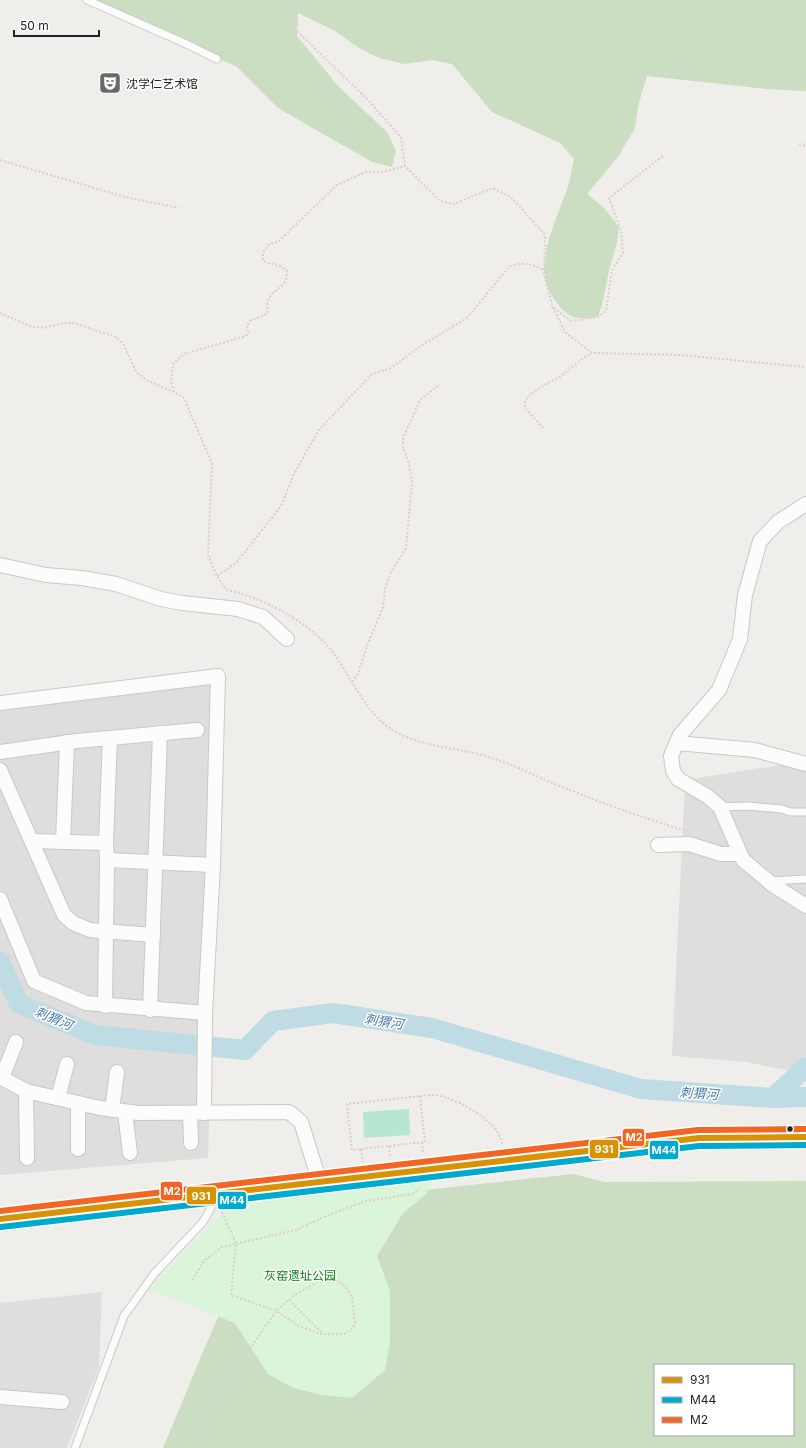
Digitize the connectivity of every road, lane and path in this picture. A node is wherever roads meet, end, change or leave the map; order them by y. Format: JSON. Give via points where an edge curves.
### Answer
{"nodes":[{"id":1,"x":87,"y":0,"type":"edge"},
{"id":2,"x":288,"y":0,"type":"edge"},
{"id":3,"x":217,"y":59,"type":"dead end"},
{"id":4,"x":799,"y":144,"type":"dead end"},
{"id":5,"x":806,"y":146,"type":"edge"},
{"id":6,"x":664,"y":155,"type":"dead end"},
{"id":7,"x":0,"y":160,"type":"edge"},
{"id":8,"x":405,"y":166,"type":"junction"},
{"id":9,"x":178,"y":208,"type":"dead end"},
{"id":10,"x":544,"y":270,"type":"junction"},
{"id":11,"x":553,"y":308,"type":"junction"},
{"id":12,"x":0,"y":313,"type":"edge"},
{"id":13,"x":592,"y":353,"type":"junction"},
{"id":14,"x":806,"y":367,"type":"edge"},
{"id":15,"x":440,"y":384,"type":"dead end"},
{"id":16,"x":174,"y":392,"type":"junction"},
{"id":17,"x":543,"y":428,"type":"dead end"},
{"id":18,"x":806,"y":504,"type":"edge"},
{"id":19,"x":0,"y":565,"type":"edge"},
{"id":20,"x":217,"y":576,"type":"junction"},
{"id":21,"x":287,"y":639,"type":"dead end"},
{"id":22,"x":352,"y":682,"type":"junction"},
{"id":23,"x":0,"y":703,"type":"edge"},
{"id":24,"x":197,"y":730,"type":"dead end"},
{"id":25,"x":160,"y":734,"type":"junction"},
{"id":26,"x":110,"y":738,"type":"junction"},
{"id":27,"x":67,"y":742,"type":"junction"},
{"id":28,"x":677,"y":743,"type":"junction"},
{"id":29,"x":0,"y":752,"type":"edge"},
{"id":30,"x":806,"y":764,"type":"edge"},
{"id":31,"x":0,"y":770,"type":"edge"},
{"id":32,"x":720,"y":807,"type":"junction"},
{"id":33,"x":806,"y":812,"type":"edge"},
{"id":34,"x":694,"y":833,"type":"dead end"},
{"id":35,"x":32,"y":841,"type":"junction"},
{"id":36,"x":63,"y":842,"type":"junction"},
{"id":37,"x":106,"y":843,"type":"junction"},
{"id":38,"x":658,"y":845,"type":"dead end"},
{"id":39,"x":740,"y":854,"type":"junction"},
{"id":40,"x":107,"y":860,"type":"junction"},
{"id":41,"x":156,"y":863,"type":"junction"},
{"id":42,"x":213,"y":865,"type":"junction"},
{"id":43,"x":806,"y":879,"type":"edge"},
{"id":44,"x":768,"y":881,"type":"junction"},
{"id":45,"x":0,"y":899,"type":"edge"},
{"id":46,"x":806,"y":906,"type":"edge"},
{"id":47,"x":106,"y":931,"type":"junction"},
{"id":48,"x":153,"y":935,"type":"junction"},
{"id":49,"x":105,"y":1006,"type":"junction"},
{"id":50,"x":150,"y":1010,"type":"junction"},
{"id":51,"x":205,"y":1013,"type":"junction"},
{"id":52,"x":16,"y":1042,"type":"dead end"},
{"id":53,"x":67,"y":1064,"type":"dead end"},
{"id":54,"x":117,"y":1072,"type":"dead end"},
{"id":55,"x":1,"y":1077,"type":"edge"},
{"id":56,"x":26,"y":1091,"type":"junction"},
{"id":57,"x":420,"y":1096,"type":"junction"},
{"id":58,"x":58,"y":1098,"type":"junction"},
{"id":59,"x":78,"y":1103,"type":"junction"},
{"id":60,"x":118,"y":1111,"type":"junction"},
{"id":61,"x":197,"y":1113,"type":"junction"},
{"id":62,"x":806,"y":1137,"type":"edge"},
{"id":63,"x":191,"y":1143,"type":"dead end"},
{"id":64,"x":78,"y":1149,"type":"dead end"},
{"id":65,"x":130,"y":1153,"type":"dead end"},
{"id":66,"x":27,"y":1158,"type":"dead end"},
{"id":67,"x":504,"y":1161,"type":"junction"},
{"id":68,"x":428,"y":1170,"type":"junction"},
{"id":69,"x":320,"y":1182,"type":"junction"},
{"id":70,"x":217,"y":1198,"type":"junction"},
{"id":71,"x":0,"y":1219,"type":"edge"},
{"id":72,"x":236,"y":1243,"type":"junction"},
{"id":73,"x":192,"y":1280,"type":"dead end"},
{"id":74,"x":289,"y":1300,"type":"junction"},
{"id":75,"x":276,"y":1311,"type":"junction"},
{"id":76,"x":323,"y":1334,"type":"junction"},
{"id":77,"x":0,"y":1397,"type":"edge"},
{"id":78,"x":62,"y":1402,"type":"dead end"},
{"id":79,"x":76,"y":1448,"type":"edge"},
{"id":80,"x":189,"y":1448,"type":"edge"}],
"edges":[{"from":1,"to":3,"type":"lane"},
{"from":2,"to":8,"type":"path","via":[[296,8],[294,28],[367,98],[401,137]]},
{"from":4,"to":5,"type":"path"},
{"from":6,"to":11,"type":"path","via":[[609,198],[621,230],[623,253],[612,270],[606,311],[598,317],[571,321]]},
{"from":7,"to":9,"type":"path","via":[[125,197]]},
{"from":8,"to":10,"type":"path","via":[[440,201],[454,204],[493,188],[511,197],[545,235]]},
{"from":8,"to":16,"type":"path","via":[[383,172],[366,172],[337,185],[278,242],[269,244],[263,253],[263,261],[283,267],[287,271],[287,278],[268,302],[267,314],[250,321],[246,336],[184,354],[173,364],[171,371]]},
{"from":10,"to":11,"type":"path"},
{"from":10,"to":20,"type":"path","via":[[530,263],[509,267],[468,318],[422,345],[391,368],[372,374],[318,431],[295,472],[281,506],[237,562]]},
{"from":11,"to":13,"type":"path","via":[[565,332]]},
{"from":12,"to":16,"type":"path","via":[[32,327],[74,324],[116,337],[124,345],[136,372],[148,381]]},
{"from":13,"to":14,"type":"path","via":[[680,355]]},
{"from":13,"to":17,"type":"path","via":[[538,387],[525,400],[525,408]]},
{"from":15,"to":22,"type":"path","via":[[420,400],[403,438],[412,482],[406,548],[391,572],[385,588],[383,608],[358,674]]},
{"from":16,"to":20,"type":"path","via":[[184,398],[212,464],[208,555]]},
{"from":18,"to":28,"type":"street","via":[[778,522],[760,541],[746,595],[740,639],[719,690],[680,735]]},
{"from":19,"to":21,"type":"street","via":[[46,575],[116,584],[182,603],[238,609],[263,617]]},
{"from":20,"to":22,"type":"path","via":[[226,590],[260,600],[289,616],[323,640]]},
{"from":22,"to":34,"type":"path","via":[[370,708],[389,728],[404,737],[492,757],[600,801]]},
{"from":23,"to":42,"type":"street","via":[[218,676]]},
{"from":24,"to":25,"type":"street"},
{"from":25,"to":26,"type":"street"},
{"from":25,"to":41,"type":"street"},
{"from":26,"to":27,"type":"street"},
{"from":26,"to":37,"type":"street"},
{"from":27,"to":29,"type":"street"},
{"from":27,"to":36,"type":"street"},
{"from":28,"to":30,"type":"street","via":[[755,750]]},
{"from":28,"to":32,"type":"street","via":[[671,756],[673,771],[678,779]]},
{"from":31,"to":35,"type":"street"},
{"from":32,"to":33,"type":"lane","via":[[747,806]]},
{"from":32,"to":39,"type":"street"},
{"from":35,"to":36,"type":"street"},
{"from":35,"to":47,"type":"street","via":[[64,915],[73,923],[90,930]]},
{"from":36,"to":37,"type":"street"},
{"from":37,"to":40,"type":"street"},
{"from":38,"to":39,"type":"street","via":[[689,844],[721,854]]},
{"from":39,"to":44,"type":"street","via":[[743,860]]},
{"from":40,"to":41,"type":"street"},
{"from":40,"to":47,"type":"street"},
{"from":41,"to":42,"type":"street"},
{"from":41,"to":48,"type":"street"},
{"from":42,"to":51,"type":"street"},
{"from":43,"to":44,"type":"lane"},
{"from":44,"to":46,"type":"street"},
{"from":45,"to":49,"type":"street","via":[[34,982],[86,1003]]},
{"from":47,"to":48,"type":"street"},
{"from":47,"to":49,"type":"street"},
{"from":48,"to":50,"type":"street"},
{"from":49,"to":50,"type":"street"},
{"from":50,"to":51,"type":"street"},
{"from":51,"to":61,"type":"street","via":[[205,1075]]},
{"from":52,"to":55,"type":"street"},
{"from":53,"to":58,"type":"street"},
{"from":54,"to":60,"type":"street"},
{"from":55,"to":56,"type":"street"},
{"from":56,"to":58,"type":"street"},
{"from":56,"to":66,"type":"street"},
{"from":57,"to":57,"type":"path","via":[[425,1142],[352,1150],[347,1104]]},
{"from":57,"to":67,"type":"path","via":[[433,1095],[453,1100],[483,1116],[501,1137]]},
{"from":58,"to":59,"type":"street"},
{"from":59,"to":60,"type":"street"},
{"from":59,"to":64,"type":"street"},
{"from":60,"to":61,"type":"street"},
{"from":60,"to":65,"type":"street"},
{"from":61,"to":63,"type":"street"},
{"from":61,"to":69,"type":"street","via":[[289,1112],[301,1122]]},
{"from":62,"to":67,"type":"highway","via":[[698,1138]]},
{"from":67,"to":68,"type":"highway"},
{"from":68,"to":69,"type":"highway"},
{"from":68,"to":72,"type":"path","via":[[427,1181],[412,1194],[366,1201],[296,1230]]},
{"from":69,"to":70,"type":"highway"},
{"from":70,"to":71,"type":"highway"},
{"from":70,"to":72,"type":"path"},
{"from":70,"to":79,"type":"lane","via":[[203,1222],[154,1274],[124,1316]]},
{"from":72,"to":73,"type":"path","via":[[222,1247],[204,1261]]},
{"from":72,"to":75,"type":"path","via":[[231,1295]]},
{"from":74,"to":75,"type":"path"},
{"from":74,"to":76,"type":"path"},
{"from":74,"to":76,"type":"path","via":[[317,1282],[337,1281],[345,1286],[354,1305],[353,1328],[345,1334]]},
{"from":75,"to":76,"type":"path","via":[[299,1326]]},
{"from":75,"to":80,"type":"path","via":[[204,1416]]},
{"from":77,"to":78,"type":"street"}]}
